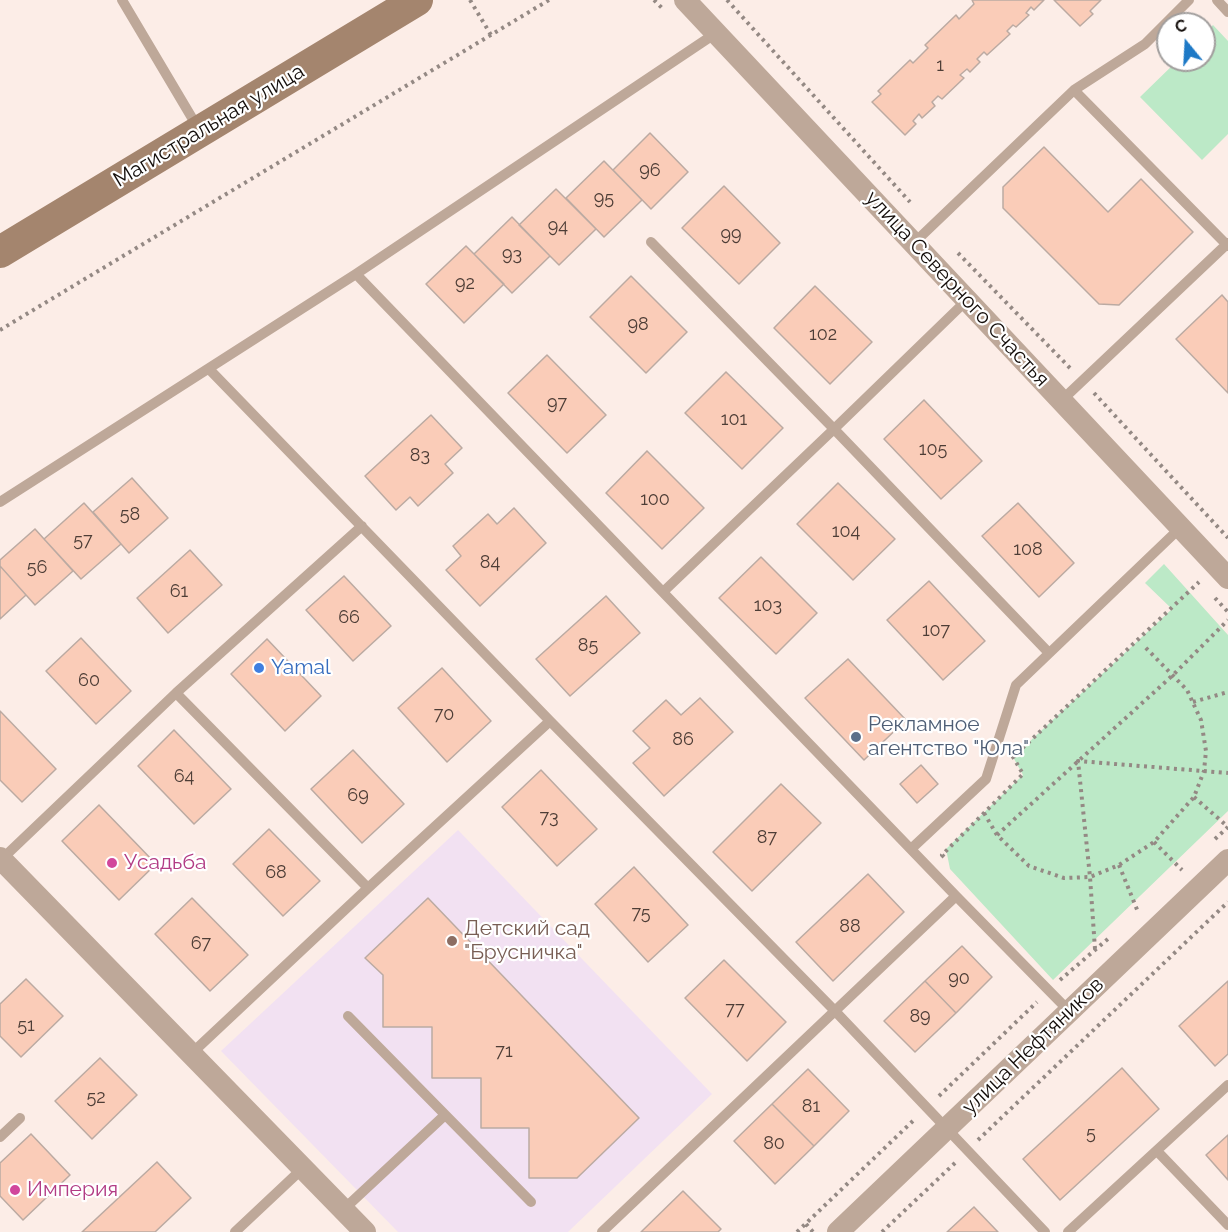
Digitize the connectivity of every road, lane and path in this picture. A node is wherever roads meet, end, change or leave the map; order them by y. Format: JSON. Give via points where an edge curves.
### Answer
{"nodes":[{"id":1,"x":122,"y":0,"type":"edge"},
{"id":2,"x":417,"y":0,"type":"edge"},
{"id":3,"x":470,"y":0,"type":"edge"},
{"id":4,"x":549,"y":0,"type":"edge"},
{"id":5,"x":685,"y":0,"type":"edge"},
{"id":6,"x":727,"y":0,"type":"edge"},
{"id":7,"x":1189,"y":0,"type":"edge"},
{"id":8,"x":1217,"y":0,"type":"edge"},
{"id":9,"x":1228,"y":12,"type":"edge"},
{"id":10,"x":716,"y":33,"type":"junction"},
{"id":11,"x":491,"y":35,"type":"junction"},
{"id":12,"x":1074,"y":90,"type":"junction"},
{"id":13,"x":199,"y":131,"type":"junction"},
{"id":14,"x":933,"y":226,"type":"junction"},
{"id":15,"x":651,"y":242,"type":"dead end"},
{"id":16,"x":914,"y":243,"type":"junction"},
{"id":17,"x":1227,"y":244,"type":"edge"},
{"id":18,"x":0,"y":252,"type":"edge"},
{"id":19,"x":356,"y":274,"type":"junction"},
{"id":20,"x":967,"y":300,"type":"junction"},
{"id":21,"x":0,"y":330,"type":"edge"},
{"id":22,"x":209,"y":369,"type":"junction"},
{"id":23,"x":1082,"y":381,"type":"junction"},
{"id":24,"x":1061,"y":401,"type":"junction"},
{"id":25,"x":834,"y":429,"type":"junction"},
{"id":26,"x":0,"y":502,"type":"edge"},
{"id":27,"x":362,"y":526,"type":"junction"},
{"id":28,"x":1180,"y":528,"type":"junction"},
{"id":29,"x":1228,"y":538,"type":"edge"},
{"id":30,"x":1228,"y":578,"type":"edge"},
{"id":31,"x":1199,"y":582,"type":"dead end"},
{"id":32,"x":663,"y":592,"type":"junction"},
{"id":33,"x":1228,"y":620,"type":"edge"},
{"id":34,"x":1145,"y":647,"type":"dead end"},
{"id":35,"x":1049,"y":653,"type":"junction"},
{"id":36,"x":1173,"y":675,"type":"junction"},
{"id":37,"x":1228,"y":692,"type":"edge"},
{"id":38,"x":176,"y":693,"type":"junction"},
{"id":39,"x":1193,"y":702,"type":"junction"},
{"id":40,"x":550,"y":721,"type":"junction"},
{"id":41,"x":1078,"y":761,"type":"junction"},
{"id":42,"x":1204,"y":771,"type":"junction"},
{"id":43,"x":1228,"y":773,"type":"edge"},
{"id":44,"x":1194,"y":797,"type":"junction"},
{"id":45,"x":984,"y":813,"type":"junction"},
{"id":46,"x":1228,"y":827,"type":"edge"},
{"id":47,"x":997,"y":835,"type":"junction"},
{"id":48,"x":1154,"y":842,"type":"junction"},
{"id":49,"x":911,"y":849,"type":"junction"},
{"id":50,"x":942,"y":855,"type":"dead end"},
{"id":51,"x":1,"y":859,"type":"edge"},
{"id":52,"x":1228,"y":860,"type":"edge"},
{"id":53,"x":1119,"y":865,"type":"junction"},
{"id":54,"x":1182,"y":870,"type":"dead end"},
{"id":55,"x":1090,"y":877,"type":"junction"},
{"id":56,"x":368,"y":888,"type":"junction"},
{"id":57,"x":956,"y":896,"type":"junction"},
{"id":58,"x":1228,"y":902,"type":"edge"},
{"id":59,"x":1138,"y":912,"type":"dead end"},
{"id":60,"x":1095,"y":950,"type":"dead end"},
{"id":61,"x":835,"y":1011,"type":"junction"},
{"id":62,"x":1069,"y":1011,"type":"junction"},
{"id":63,"x":348,"y":1016,"type":"dead end"},
{"id":64,"x":191,"y":1054,"type":"junction"},
{"id":65,"x":1228,"y":1085,"type":"edge"},
{"id":66,"x":445,"y":1115,"type":"junction"},
{"id":67,"x":20,"y":1118,"type":"dead end"},
{"id":68,"x":946,"y":1129,"type":"junction"},
{"id":69,"x":0,"y":1137,"type":"edge"},
{"id":70,"x":1157,"y":1150,"type":"junction"},
{"id":71,"x":967,"y":1151,"type":"junction"},
{"id":72,"x":302,"y":1168,"type":"junction"},
{"id":73,"x":531,"y":1202,"type":"dead end"},
{"id":74,"x":343,"y":1210,"type":"junction"},
{"id":75,"x":806,"y":1224,"type":"dead end"},
{"id":76,"x":1228,"y":1225,"type":"edge"},
{"id":77,"x":235,"y":1232,"type":"edge"},
{"id":78,"x":365,"y":1232,"type":"edge"},
{"id":79,"x":602,"y":1232,"type":"edge"},
{"id":80,"x":813,"y":1232,"type":"edge"},
{"id":81,"x":837,"y":1232,"type":"edge"},
{"id":82,"x":882,"y":1232,"type":"edge"},
{"id":83,"x":1045,"y":1232,"type":"edge"},
{"id":84,"x":1068,"y":1232,"type":"edge"}],
"edges":[{"from":1,"to":13,"type":"lane"},
{"from":2,"to":13,"type":"main road","name":"Магистральная улица"},
{"from":3,"to":11,"type":"path"},
{"from":4,"to":11,"type":"path"},
{"from":5,"to":10,"type":"street","name":"улица Северного Счастья"},
{"from":6,"to":14,"type":"path"},
{"from":7,"to":12,"type":"lane","via":[[1145,44]]},
{"from":8,"to":9,"type":"lane"},
{"from":10,"to":16,"type":"street","name":"улица Северного Счастья"},
{"from":10,"to":19,"type":"lane"},
{"from":11,"to":21,"type":"path"},
{"from":12,"to":14,"type":"lane"},
{"from":12,"to":17,"type":"lane"},
{"from":13,"to":18,"type":"main road","name":"Магистральная улица"},
{"from":14,"to":16,"type":"lane"},
{"from":14,"to":23,"type":"path"},
{"from":15,"to":25,"type":"lane"},
{"from":16,"to":20,"type":"street","name":"улица Северного Счастья"},
{"from":17,"to":23,"type":"lane"},
{"from":19,"to":22,"type":"lane"},
{"from":19,"to":32,"type":"lane"},
{"from":20,"to":24,"type":"street","name":"улица Северного Счастья"},
{"from":20,"to":25,"type":"lane"},
{"from":22,"to":26,"type":"lane"},
{"from":22,"to":27,"type":"lane"},
{"from":23,"to":24,"type":"lane"},
{"from":23,"to":29,"type":"path"},
{"from":24,"to":28,"type":"street","name":"улица Северного Счастья"},
{"from":25,"to":32,"type":"lane"},
{"from":25,"to":35,"type":"lane"},
{"from":27,"to":38,"type":"lane"},
{"from":27,"to":40,"type":"lane"},
{"from":28,"to":30,"type":"street","name":"улица Северного Счастья"},
{"from":28,"to":35,"type":"lane"},
{"from":31,"to":45,"type":"path","via":[[1013,757],[1023,774]]},
{"from":32,"to":49,"type":"lane"},
{"from":33,"to":36,"type":"path"},
{"from":34,"to":36,"type":"path"},
{"from":35,"to":49,"type":"lane","via":[[1016,685],[986,778]]},
{"from":36,"to":39,"type":"path"},
{"from":36,"to":41,"type":"path"},
{"from":37,"to":39,"type":"path"},
{"from":38,"to":51,"type":"lane"},
{"from":38,"to":56,"type":"lane"},
{"from":39,"to":42,"type":"path","via":[[1201,720],[1206,751]]},
{"from":40,"to":56,"type":"lane"},
{"from":40,"to":61,"type":"lane"},
{"from":41,"to":42,"type":"path"},
{"from":41,"to":47,"type":"path"},
{"from":41,"to":55,"type":"path"},
{"from":42,"to":43,"type":"path"},
{"from":42,"to":44,"type":"path"},
{"from":44,"to":46,"type":"path"},
{"from":44,"to":48,"type":"path"},
{"from":45,"to":47,"type":"path"},
{"from":45,"to":50,"type":"path"},
{"from":47,"to":55,"type":"path","via":[[1029,866],[1064,878]]},
{"from":48,"to":53,"type":"path"},
{"from":48,"to":54,"type":"path"},
{"from":49,"to":57,"type":"lane"},
{"from":51,"to":64,"type":"street"},
{"from":52,"to":62,"type":"street","name":"улица Нефтяников"},
{"from":53,"to":55,"type":"path"},
{"from":53,"to":59,"type":"path"},
{"from":55,"to":60,"type":"path"},
{"from":56,"to":64,"type":"lane"},
{"from":57,"to":61,"type":"lane"},
{"from":57,"to":62,"type":"lane"},
{"from":58,"to":71,"type":"path"},
{"from":61,"to":68,"type":"lane"},
{"from":61,"to":79,"type":"lane"},
{"from":62,"to":68,"type":"street","name":"улица Нефтяников"},
{"from":63,"to":66,"type":"lane"},
{"from":64,"to":72,"type":"street"},
{"from":65,"to":70,"type":"lane"},
{"from":66,"to":73,"type":"lane"},
{"from":66,"to":74,"type":"lane"},
{"from":67,"to":69,"type":"lane"},
{"from":68,"to":71,"type":"lane"},
{"from":68,"to":81,"type":"street","name":"улица Нефтяников"},
{"from":70,"to":76,"type":"lane"},
{"from":70,"to":84,"type":"lane"},
{"from":71,"to":82,"type":"path"},
{"from":71,"to":83,"type":"lane"},
{"from":72,"to":74,"type":"street"},
{"from":72,"to":77,"type":"lane"},
{"from":74,"to":78,"type":"street"},
{"from":75,"to":80,"type":"path"}]}
